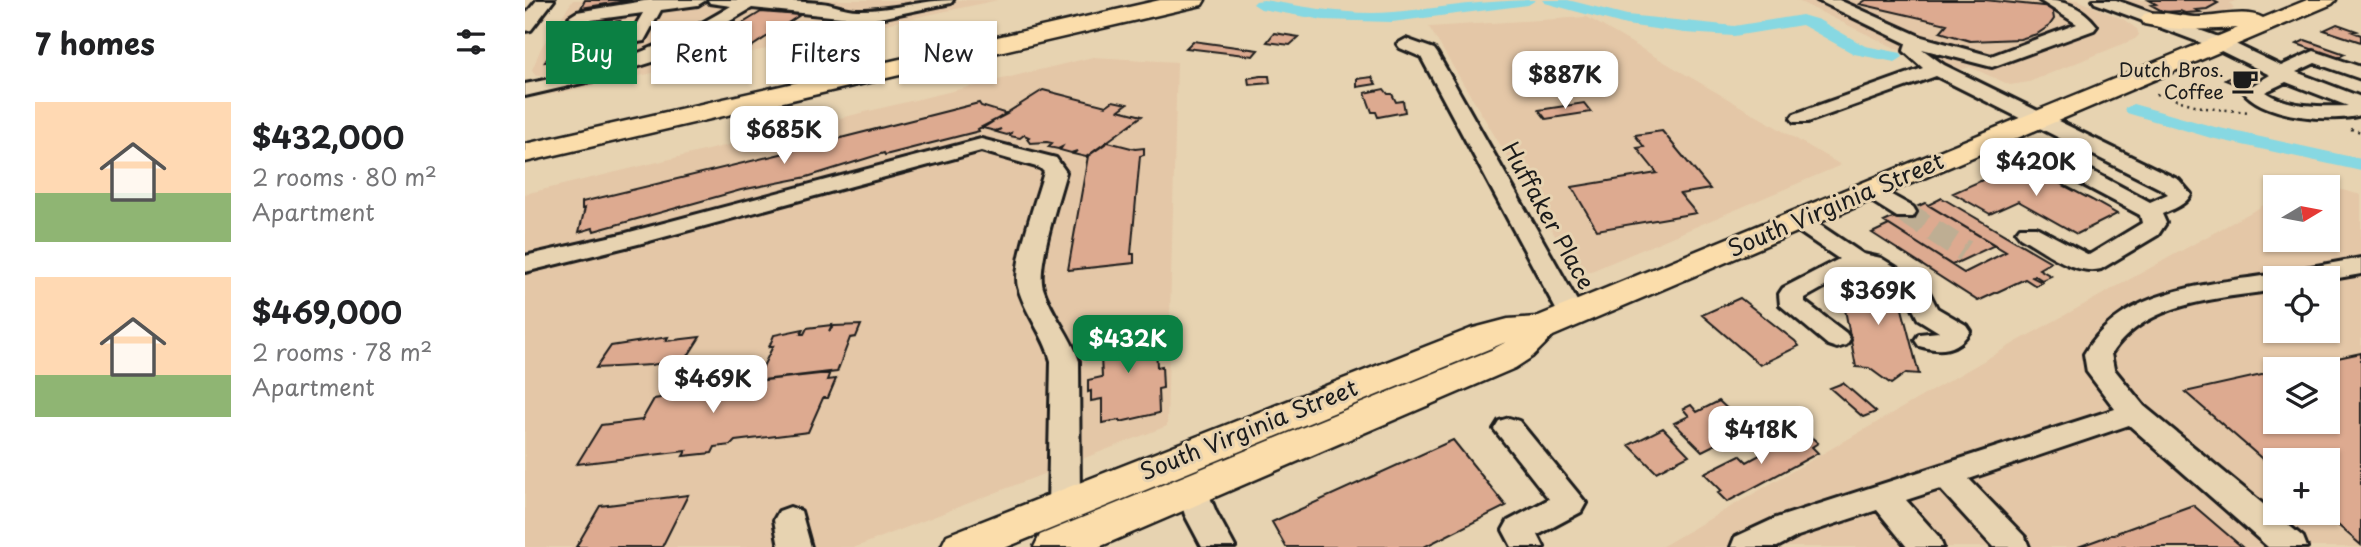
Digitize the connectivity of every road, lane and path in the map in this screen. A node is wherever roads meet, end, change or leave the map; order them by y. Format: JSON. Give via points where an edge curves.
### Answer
{"nodes":[{"id":1,"x":546,"y":0,"type":"edge"},
{"id":2,"x":698,"y":0,"type":"edge"},
{"id":3,"x":716,"y":0,"type":"edge"},
{"id":4,"x":849,"y":0,"type":"edge"},
{"id":5,"x":945,"y":0,"type":"edge"},
{"id":6,"x":1133,"y":0,"type":"edge"},
{"id":7,"x":1192,"y":0,"type":"edge"},
{"id":8,"x":1825,"y":0,"type":"edge"},
{"id":9,"x":2047,"y":0,"type":"edge"},
{"id":10,"x":2101,"y":0,"type":"edge"},
{"id":11,"x":2325,"y":0,"type":"edge"},
{"id":12,"x":750,"y":2,"type":"edge"},
{"id":13,"x":656,"y":3,"type":"edge"},
{"id":14,"x":885,"y":6,"type":"edge"},
{"id":15,"x":828,"y":9,"type":"junction"},
{"id":16,"x":577,"y":17,"type":"dead end"},
{"id":17,"x":2280,"y":18,"type":"junction"},
{"id":18,"x":2152,"y":19,"type":"junction"},
{"id":19,"x":526,"y":23,"type":"edge"},
{"id":20,"x":638,"y":37,"type":"dead end"},
{"id":21,"x":1916,"y":41,"type":"junction"},
{"id":22,"x":1406,"y":44,"type":"dead end"},
{"id":23,"x":2221,"y":44,"type":"junction"},
{"id":24,"x":1937,"y":69,"type":"junction"},
{"id":25,"x":2153,"y":72,"type":"junction"},
{"id":26,"x":2361,"y":73,"type":"edge"},
{"id":27,"x":2284,"y":74,"type":"junction"},
{"id":28,"x":525,"y":90,"type":"edge"},
{"id":29,"x":2361,"y":105,"type":"edge"},
{"id":30,"x":1801,"y":118,"type":"dead end"},
{"id":31,"x":2038,"y":121,"type":"junction"},
{"id":32,"x":538,"y":141,"type":"edge"},
{"id":33,"x":2065,"y":166,"type":"dead end"},
{"id":34,"x":1870,"y":190,"type":"junction"},
{"id":35,"x":2150,"y":211,"type":"junction"},
{"id":36,"x":1905,"y":212,"type":"tunnel mouth"},
{"id":37,"x":1797,"y":220,"type":"junction"},
{"id":38,"x":2028,"y":232,"type":"dead end"},
{"id":39,"x":1856,"y":260,"type":"junction"},
{"id":40,"x":525,"y":264,"type":"edge"},
{"id":41,"x":2361,"y":266,"type":"edge"},
{"id":42,"x":2340,"y":270,"type":"edge"},
{"id":43,"x":2263,"y":284,"type":"edge"},
{"id":44,"x":1556,"y":322,"type":"junction"},
{"id":45,"x":1837,"y":339,"type":"dead end"},
{"id":46,"x":1929,"y":340,"type":"dead end"},
{"id":47,"x":2134,"y":413,"type":"junction"},
{"id":48,"x":1509,"y":429,"type":"dead end"},
{"id":49,"x":1946,"y":475,"type":"junction"},
{"id":50,"x":1192,"y":489,"type":"junction"},
{"id":51,"x":1883,"y":496,"type":"junction"},
{"id":52,"x":1064,"y":505,"type":"junction"},
{"id":53,"x":962,"y":547,"type":"edge"},
{"id":54,"x":1055,"y":547,"type":"edge"},
{"id":55,"x":1219,"y":547,"type":"edge"},
{"id":56,"x":1528,"y":547,"type":"edge"},
{"id":57,"x":1747,"y":547,"type":"edge"},
{"id":58,"x":1927,"y":547,"type":"edge"},
{"id":59,"x":2013,"y":547,"type":"edge"},
{"id":60,"x":2291,"y":547,"type":"edge"}],
"edges":[{"from":1,"to":19,"type":"street"},
{"from":2,"to":13,"type":"street"},
{"from":3,"to":12,"type":"street"},
{"from":4,"to":15,"type":"street"},
{"from":5,"to":14,"type":"street"},
{"from":6,"to":32,"type":"highway"},
{"from":7,"to":32,"type":"highway"},
{"from":8,"to":21,"type":"street"},
{"from":9,"to":21,"type":"street","via":[[2080,16],[2088,26],[1992,62]]},
{"from":10,"to":18,"type":"street"},
{"from":11,"to":17,"type":"main road","name":"South Virginia Street"},
{"from":12,"to":15,"type":"street"},
{"from":12,"to":28,"type":"street","via":[[648,58]]},
{"from":13,"to":16,"type":"street"},
{"from":13,"to":20,"type":"street"},
{"from":14,"to":15,"type":"street","via":[[841,16]]},
{"from":17,"to":18,"type":"main road","via":[[2197,24]]},
{"from":17,"to":23,"type":"main road","name":"South Virginia Street"},
{"from":18,"to":23,"type":"street"},
{"from":18,"to":25,"type":"main road","via":[[2164,30],[2167,41]]},
{"from":21,"to":24,"type":"street","via":[[1913,51]]},
{"from":22,"to":44,"type":"street","name":"Huffaker Place","via":[[1428,53]]},
{"from":23,"to":25,"type":"main road","name":"South Virginia Street"},
{"from":23,"to":27,"type":"street"},
{"from":24,"to":30,"type":"street"},
{"from":24,"to":31,"type":"street"},
{"from":25,"to":31,"type":"main road","name":"South Virginia Street"},
{"from":26,"to":27,"type":"street","via":[[2314,56]]},
{"from":27,"to":29,"type":"street"},
{"from":27,"to":29,"type":"street","via":[[2253,92],[2265,102],[2287,107],[2345,112]]},
{"from":31,"to":34,"type":"main road","name":"South Virginia Street"},
{"from":31,"to":35,"type":"street","via":[[2070,132],[2179,190],[2179,197]]},
{"from":33,"to":35,"type":"street"},
{"from":34,"to":36,"type":"street"},
{"from":34,"to":37,"type":"main road","name":"South Virginia Street"},
{"from":35,"to":38,"type":"street","via":[[2154,223],[2150,230],[2092,264]]},
{"from":37,"to":39,"type":"street"},
{"from":37,"to":44,"type":"main road","name":"South Virginia Street"},
{"from":39,"to":45,"type":"street","via":[[1792,294],[1793,305]]},
{"from":39,"to":46,"type":"street","via":[[1872,263],[1917,292],[1927,313],[1957,331],[1945,341]]},
{"from":40,"to":52,"type":"street","via":[[981,145],[1048,163],[1055,172],[1028,275],[1030,290],[1062,345],[1065,361]]},
{"from":41,"to":42,"type":"street"},
{"from":43,"to":47,"type":"street","via":[[2156,304],[2112,332],[2097,354],[2101,372]]},
{"from":44,"to":50,"type":"main road","name":"South Virginia Street","via":[[1503,359]]},
{"from":44,"to":52,"type":"main road","name":"South Virginia Street","via":[[1482,337]]},
{"from":47,"to":49,"type":"street"},
{"from":47,"to":60,"type":"street"},
{"from":48,"to":56,"type":"street","via":[[1570,503],[1519,530]]},
{"from":49,"to":51,"type":"street"},
{"from":49,"to":59,"type":"street"},
{"from":50,"to":54,"type":"main road","name":"South Virginia Street"},
{"from":50,"to":55,"type":"street"},
{"from":51,"to":57,"type":"street","via":[[1787,527]]},
{"from":51,"to":58,"type":"street"},
{"from":52,"to":53,"type":"main road","name":"South Virginia Street"}]}
